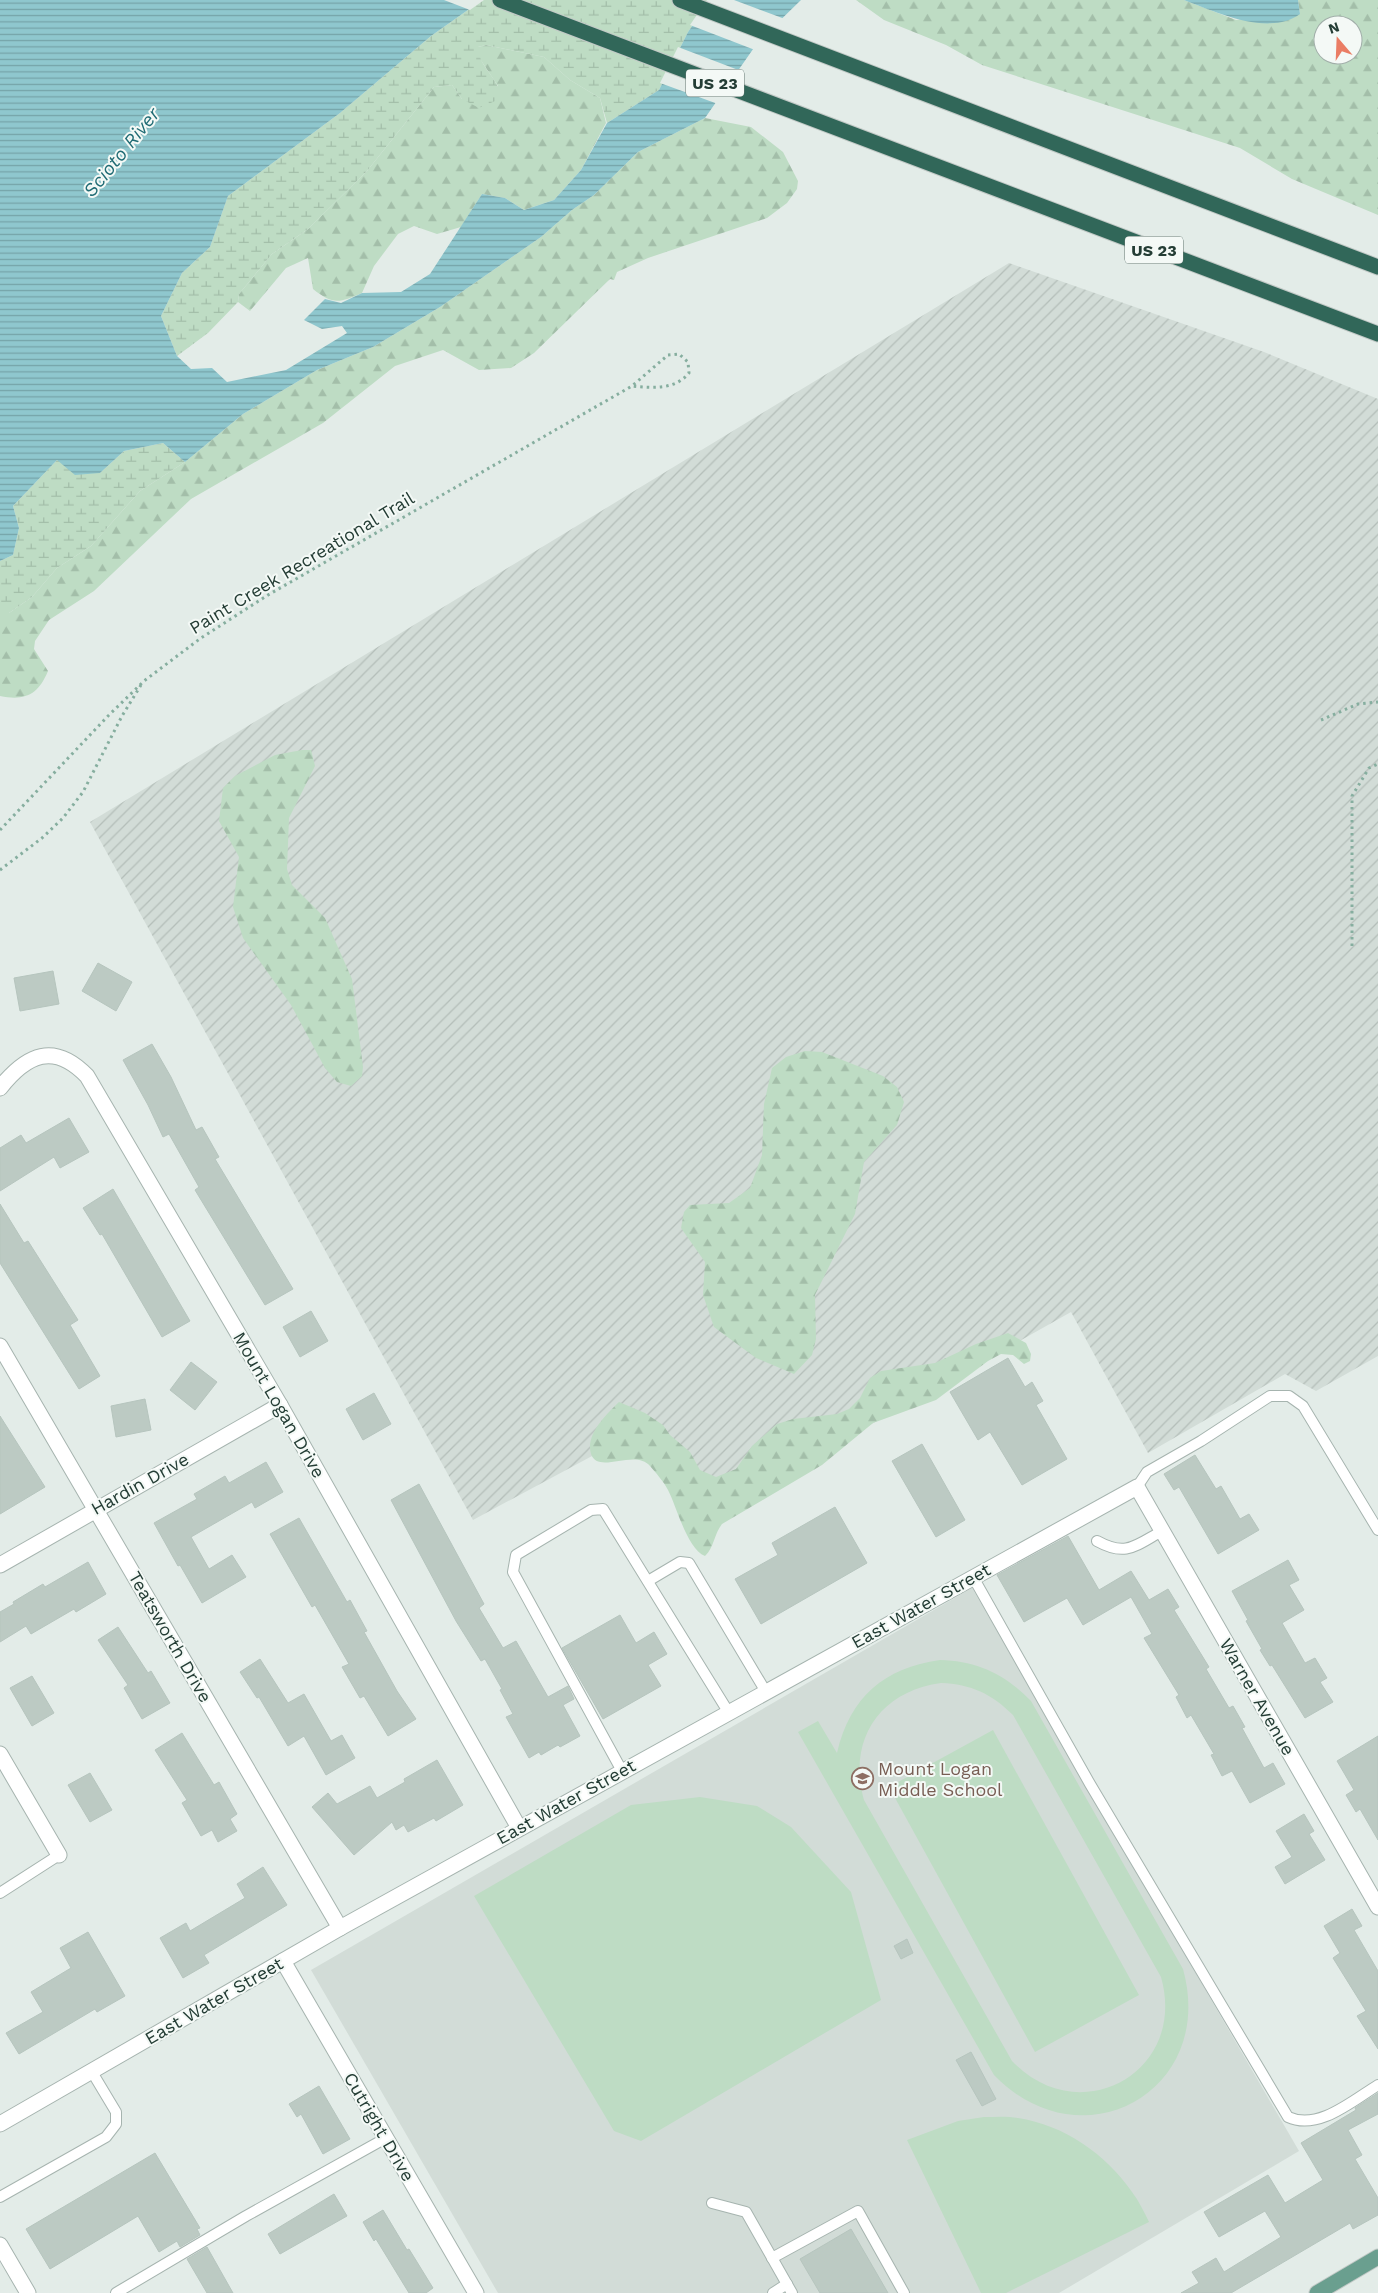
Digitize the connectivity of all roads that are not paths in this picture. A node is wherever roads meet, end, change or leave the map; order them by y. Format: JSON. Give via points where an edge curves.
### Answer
{"nodes":[{"id":1,"x":500,"y":0,"type":"edge"},
{"id":2,"x":680,"y":0,"type":"edge"},
{"id":3,"x":1378,"y":267,"type":"edge"},
{"id":4,"x":1378,"y":334,"type":"edge"},
{"id":5,"x":0,"y":1088,"type":"edge"},
{"id":6,"x":0,"y":1346,"type":"edge"},
{"id":7,"x":280,"y":1405,"type":"junction"},
{"id":8,"x":1136,"y":1487,"type":"junction"},
{"id":9,"x":96,"y":1509,"type":"junction"},
{"id":10,"x":1378,"y":1530,"type":"edge"},
{"id":11,"x":1162,"y":1531,"type":"junction"},
{"id":12,"x":1097,"y":1541,"type":"dead end"},
{"id":13,"x":0,"y":1565,"type":"edge"},
{"id":14,"x":973,"y":1577,"type":"junction"},
{"id":15,"x":648,"y":1581,"type":"junction"},
{"id":16,"x":766,"y":1692,"type":"junction"},
{"id":17,"x":729,"y":1713,"type":"junction"},
{"id":18,"x":0,"y":1754,"type":"edge"},
{"id":19,"x":622,"y":1771,"type":"junction"},
{"id":20,"x":519,"y":1828,"type":"junction"},
{"id":21,"x":59,"y":1855,"type":"joint"},
{"id":22,"x":0,"y":1893,"type":"edge"},
{"id":23,"x":1378,"y":1907,"type":"edge"},
{"id":24,"x":340,"y":1928,"type":"junction"},
{"id":25,"x":283,"y":1961,"type":"junction"},
{"id":26,"x":92,"y":2072,"type":"junction"},
{"id":27,"x":1378,"y":2086,"type":"edge"},
{"id":28,"x":0,"y":2124,"type":"edge"},
{"id":29,"x":386,"y":2138,"type":"junction"},
{"id":30,"x":0,"y":2197,"type":"edge"},
{"id":31,"x":712,"y":2203,"type":"dead end"},
{"id":32,"x":0,"y":2245,"type":"edge"},
{"id":33,"x":1378,"y":2257,"type":"edge"},
{"id":34,"x":772,"y":2258,"type":"junction"},
{"id":35,"x":790,"y":2289,"type":"edge"},
{"id":36,"x":28,"y":2293,"type":"edge"},
{"id":37,"x":116,"y":2293,"type":"edge"},
{"id":38,"x":476,"y":2293,"type":"edge"},
{"id":39,"x":773,"y":2293,"type":"edge"},
{"id":40,"x":904,"y":2293,"type":"edge"},
{"id":41,"x":1317,"y":2293,"type":"edge"}],
"edges":[{"from":1,"to":4,"type":"highway","number":"US 23"},
{"from":2,"to":3,"type":"highway"},
{"from":5,"to":7,"type":"street","name":"Mount Logan Drive","via":[[12,1072],[43,1056],[58,1056],[87,1076]]},
{"from":6,"to":9,"type":"street","name":"Teatsworth Drive"},
{"from":7,"to":9,"type":"street","name":"Hardin Drive"},
{"from":7,"to":20,"type":"street","name":"Mount Logan Drive"},
{"from":8,"to":10,"type":"lane","via":[[1147,1472],[1257,1403],[1270,1396],[1289,1396],[1304,1406]]},
{"from":8,"to":11,"type":"street","name":"Warner Avenue"},
{"from":8,"to":14,"type":"street","name":"East Water Street"},
{"from":9,"to":13,"type":"street","name":"Hardin Drive"},
{"from":9,"to":24,"type":"street","name":"Teatsworth Drive"},
{"from":11,"to":12,"type":"lane","via":[[1125,1550],[1112,1549]]},
{"from":11,"to":23,"type":"street","name":"Warner Avenue"},
{"from":14,"to":16,"type":"street","name":"East Water Street"},
{"from":14,"to":27,"type":"lane","via":[[1090,1784],[1288,2117],[1298,2122],[1311,2122]]},
{"from":15,"to":16,"type":"lane","via":[[680,1562],[690,1563]]},
{"from":15,"to":17,"type":"lane"},
{"from":15,"to":19,"type":"lane","via":[[603,1509],[591,1510],[516,1555],[513,1572]]},
{"from":16,"to":17,"type":"street","name":"East Water Street"},
{"from":17,"to":19,"type":"street","name":"East Water Street"},
{"from":18,"to":21,"type":"street"},
{"from":19,"to":20,"type":"street","name":"East Water Street"},
{"from":20,"to":24,"type":"street","name":"East Water Street"},
{"from":21,"to":22,"type":"lane"},
{"from":24,"to":25,"type":"street","name":"East Water Street"},
{"from":25,"to":26,"type":"street","name":"East Water Street"},
{"from":25,"to":29,"type":"street","name":"Cutright Drive"},
{"from":26,"to":28,"type":"street","name":"East Water Street"},
{"from":26,"to":30,"type":"lane","via":[[116,2112],[116,2124],[106,2138]]},
{"from":29,"to":37,"type":"lane"},
{"from":29,"to":38,"type":"street","name":"Cutright Drive"},
{"from":31,"to":34,"type":"lane","via":[[746,2212]]},
{"from":32,"to":36,"type":"street"},
{"from":33,"to":41,"type":"main road"},
{"from":34,"to":35,"type":"lane"},
{"from":34,"to":40,"type":"lane","via":[[858,2211]]},
{"from":35,"to":39,"type":"lane"}]}
